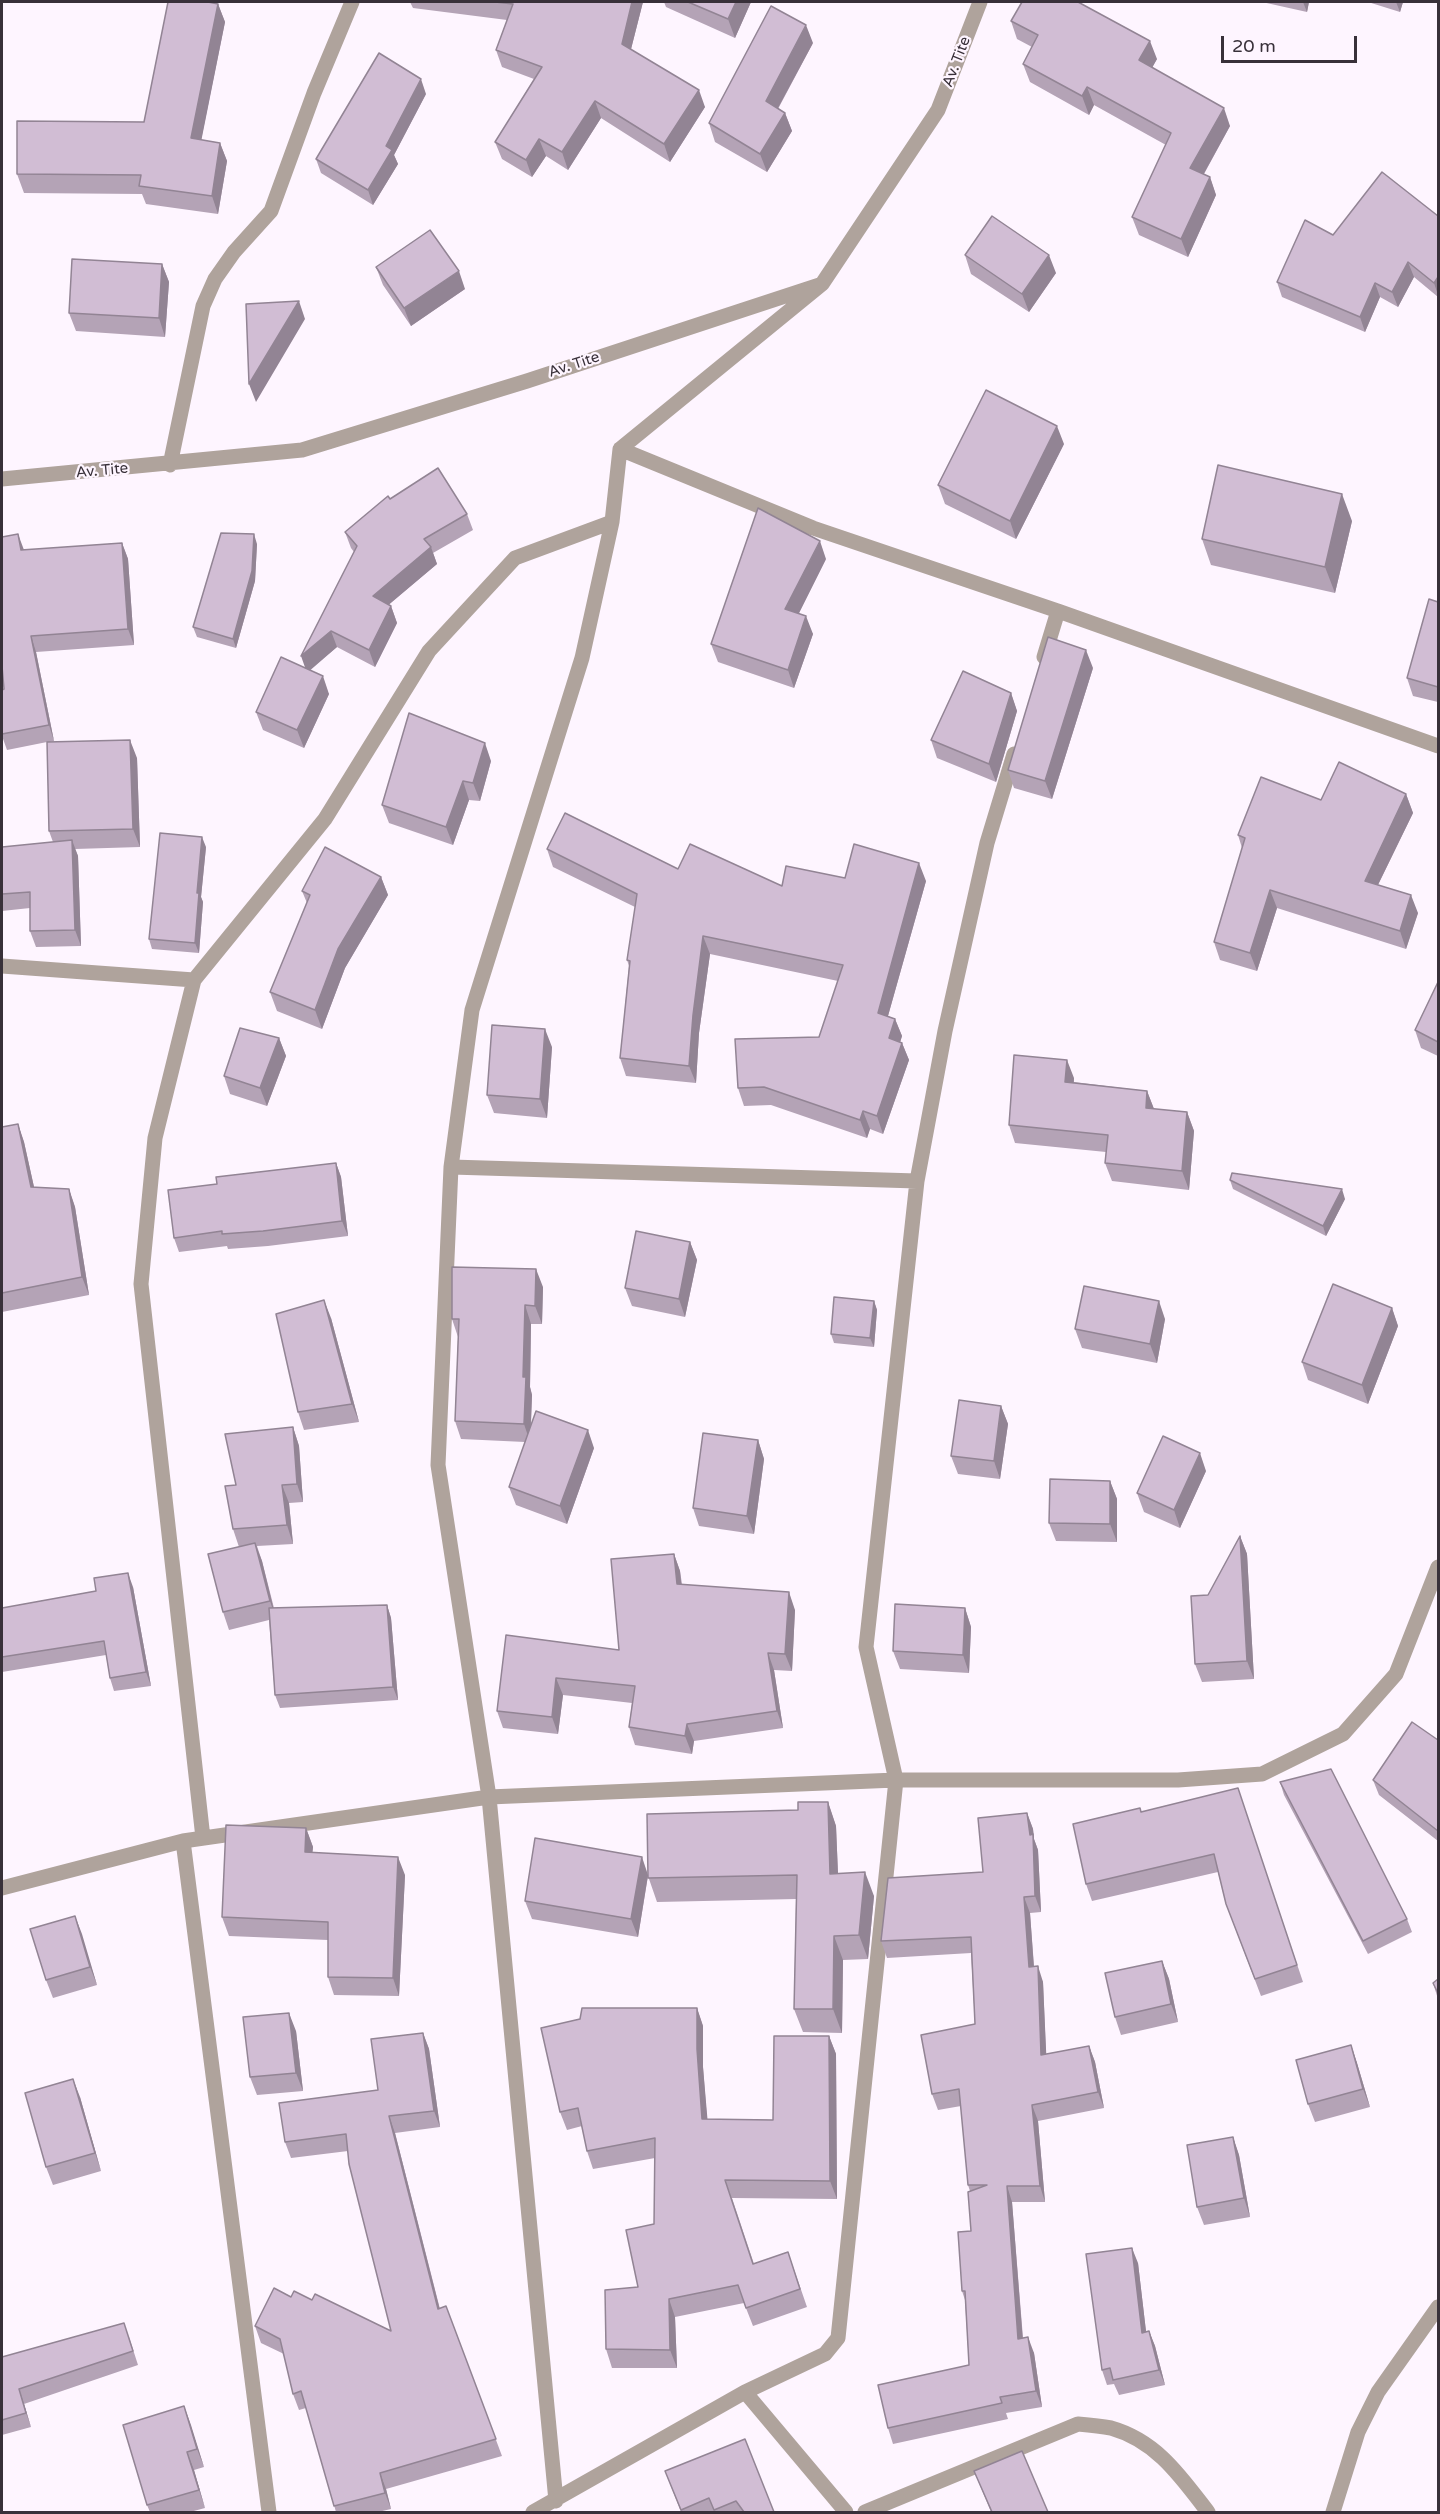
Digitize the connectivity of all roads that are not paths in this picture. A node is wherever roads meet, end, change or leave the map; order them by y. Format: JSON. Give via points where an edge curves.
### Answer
{"nodes":[{"id":1,"x":352,"y":2,"type":"edge"},
{"id":2,"x":980,"y":2,"type":"edge"},
{"id":3,"x":822,"y":284,"type":"junction"},
{"id":4,"x":620,"y":449,"type":"junction"},
{"id":5,"x":170,"y":465,"type":"junction"},
{"id":6,"x":2,"y":479,"type":"edge"},
{"id":7,"x":612,"y":522,"type":"junction"},
{"id":8,"x":1058,"y":611,"type":"junction"},
{"id":9,"x":1038,"y":677,"type":"edge"},
{"id":10,"x":1018,"y":743,"type":"edge"},
{"id":11,"x":1438,"y":746,"type":"edge"},
{"id":12,"x":2,"y":966,"type":"edge"},
{"id":13,"x":194,"y":980,"type":"junction"},
{"id":14,"x":451,"y":1167,"type":"junction"},
{"id":15,"x":917,"y":1181,"type":"junction"},
{"id":16,"x":1438,"y":1567,"type":"edge"},
{"id":17,"x":896,"y":1780,"type":"junction"},
{"id":18,"x":489,"y":1797,"type":"junction"},
{"id":19,"x":203,"y":1838,"type":"junction"},
{"id":20,"x":183,"y":1841,"type":"junction"},
{"id":21,"x":2,"y":1888,"type":"edge"},
{"id":22,"x":1438,"y":2307,"type":"edge"},
{"id":23,"x":745,"y":2392,"type":"junction"},
{"id":24,"x":556,"y":2501,"type":"junction"},
{"id":25,"x":269,"y":2512,"type":"edge"},
{"id":26,"x":533,"y":2512,"type":"edge"},
{"id":27,"x":846,"y":2512,"type":"edge"},
{"id":28,"x":866,"y":2512,"type":"edge"},
{"id":29,"x":1208,"y":2512,"type":"edge"},
{"id":30,"x":1333,"y":2512,"type":"edge"}],
"edges":[{"from":1,"to":5,"type":"street","via":[[271,211],[234,252],[215,279],[203,306]]},
{"from":2,"to":3,"type":"street","name":"Av. Tite","via":[[938,110]]},
{"from":3,"to":4,"type":"street"},
{"from":3,"to":5,"type":"street","name":"Av. Tite","via":[[302,450]]},
{"from":4,"to":7,"type":"street"},
{"from":4,"to":8,"type":"street","via":[[813,528]]},
{"from":5,"to":6,"type":"street","name":"Av. Tite"},
{"from":7,"to":13,"type":"street","via":[[515,558],[429,651],[324,819]]},
{"from":7,"to":14,"type":"street","via":[[582,658],[472,1010]]},
{"from":8,"to":9,"type":"street"},
{"from":8,"to":11,"type":"street"},
{"from":10,"to":15,"type":"street","via":[[987,843],[945,1031]]},
{"from":12,"to":13,"type":"street"},
{"from":13,"to":19,"type":"street","via":[[155,1138],[141,1284]]},
{"from":14,"to":15,"type":"street"},
{"from":14,"to":18,"type":"street","via":[[438,1465]]},
{"from":15,"to":17,"type":"street","via":[[866,1647]]},
{"from":16,"to":17,"type":"street","via":[[1396,1674],[1343,1734],[1262,1774],[1178,1780]]},
{"from":17,"to":18,"type":"street"},
{"from":17,"to":23,"type":"street","via":[[840,2328],[825,2354]]},
{"from":18,"to":19,"type":"street"},
{"from":18,"to":24,"type":"street"},
{"from":19,"to":20,"type":"street"},
{"from":20,"to":21,"type":"street"},
{"from":20,"to":25,"type":"street"},
{"from":22,"to":30,"type":"street","via":[[1378,2392],[1358,2432]]},
{"from":23,"to":24,"type":"street"},
{"from":23,"to":27,"type":"street"},
{"from":24,"to":26,"type":"street"},
{"from":28,"to":29,"type":"street","via":[[1078,2424],[1111,2428],[1140,2441],[1172,2464]]}]}
